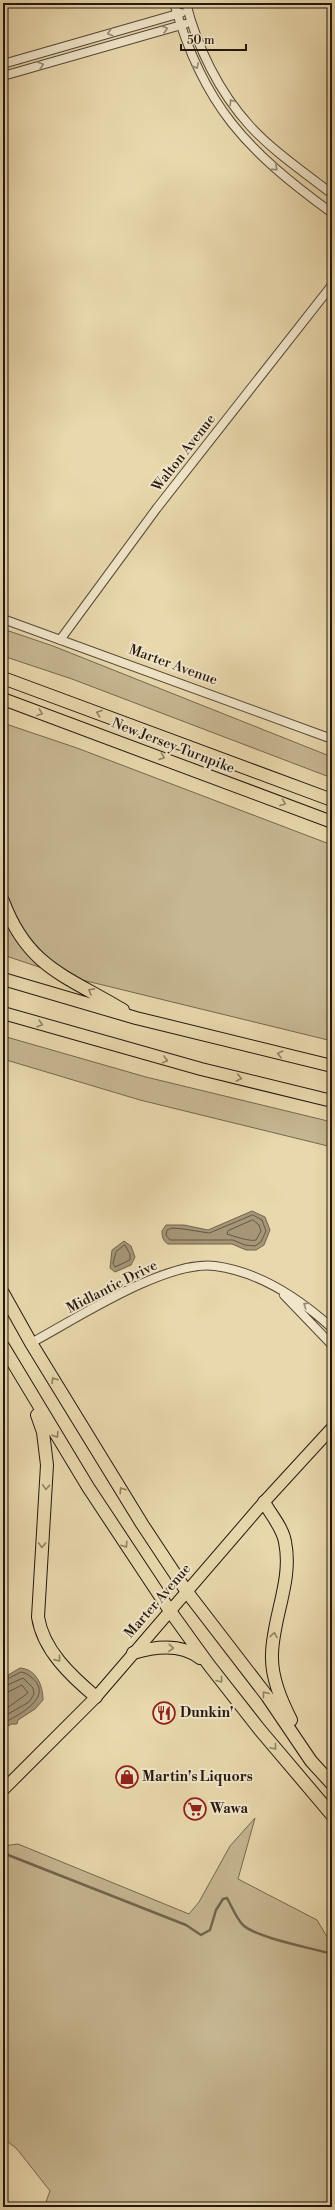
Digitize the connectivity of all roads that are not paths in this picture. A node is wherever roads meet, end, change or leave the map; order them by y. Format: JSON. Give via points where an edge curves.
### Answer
{"nodes":[{"id":1,"x":174,"y":3,"type":"edge"},
{"id":2,"x":187,"y":7,"type":"edge"},
{"id":3,"x":178,"y":14,"type":"junction"},
{"id":4,"x":191,"y":22,"type":"junction"},
{"id":5,"x":180,"y":25,"type":"junction"},
{"id":6,"x":3,"y":64,"type":"edge"},
{"id":7,"x":3,"y":76,"type":"edge"},
{"id":8,"x":243,"y":118,"type":"junction"},
{"id":9,"x":233,"y":126,"type":"junction"},
{"id":10,"x":332,"y":194,"type":"edge"},
{"id":11,"x":332,"y":213,"type":"edge"},
{"id":12,"x":332,"y":285,"type":"edge"},
{"id":13,"x":3,"y":619,"type":"edge"},
{"id":14,"x":60,"y":640,"type":"junction"},
{"id":15,"x":3,"y":678,"type":"edge"},
{"id":16,"x":3,"y":699,"type":"edge"},
{"id":17,"x":332,"y":739,"type":"edge"},
{"id":18,"x":332,"y":800,"type":"edge"},
{"id":19,"x":332,"y":822,"type":"edge"},
{"id":20,"x":3,"y":901,"type":"edge"},
{"id":21,"x":3,"y":979,"type":"edge"},
{"id":22,"x":3,"y":1013,"type":"edge"},
{"id":23,"x":136,"y":1018,"type":"junction"},
{"id":24,"x":332,"y":1066,"type":"edge"},
{"id":25,"x":332,"y":1101,"type":"edge"},
{"id":26,"x":276,"y":1287,"type":"junction"},
{"id":27,"x":3,"y":1293,"type":"edge"},
{"id":28,"x":332,"y":1328,"type":"edge"},
{"id":29,"x":31,"y":1343,"type":"junction"},
{"id":30,"x":332,"y":1345,"type":"edge"},
{"id":31,"x":3,"y":1346,"type":"edge"},
{"id":32,"x":30,"y":1394,"type":"junction"},
{"id":33,"x":332,"y":1428,"type":"edge"},
{"id":34,"x":264,"y":1502,"type":"junction"},
{"id":35,"x":187,"y":1592,"type":"junction"},
{"id":36,"x":170,"y":1611,"type":"junction"},
{"id":37,"x":133,"y":1653,"type":"junction"},
{"id":38,"x":209,"y":1665,"type":"junction"},
{"id":39,"x":96,"y":1697,"type":"junction"},
{"id":40,"x":311,"y":1761,"type":"junction"},
{"id":41,"x":332,"y":1784,"type":"edge"},
{"id":42,"x":3,"y":1790,"type":"edge"},
{"id":43,"x":332,"y":1815,"type":"edge"}],
"edges":[{"from":1,"to":3,"type":"street"},
{"from":2,"to":3,"type":"street"},
{"from":2,"to":4,"type":"street"},
{"from":3,"to":5,"type":"street"},
{"from":3,"to":6,"type":"street","one_way":true},
{"from":4,"to":5,"type":"street"},
{"from":8,"to":4,"type":"street","one_way":true,"via":[[202,53]]},
{"from":7,"to":5,"type":"street","one_way":true},
{"from":5,"to":9,"type":"street","one_way":true,"via":[[200,74]]},
{"from":8,"to":9,"type":"street"},
{"from":8,"to":10,"type":"street","via":[[271,146]]},
{"from":9,"to":11,"type":"street","one_way":true,"via":[[273,168]]},
{"from":12,"to":14,"type":"street","name":"Walton Avenue","via":[[157,508]]},
{"from":13,"to":14,"type":"street","name":"Marter Avenue"},
{"from":14,"to":17,"type":"street","name":"Marter Avenue"},
{"from":18,"to":15,"type":"highway","name":"New Jersey Turnpike","one_way":true},
{"from":16,"to":19,"type":"highway","name":"New Jersey Turnpike","one_way":true},
{"from":23,"to":20,"type":"highway","one_way":true,"via":[[70,980],[34,954],[20,937]]},
{"from":21,"to":23,"type":"highway"},
{"from":22,"to":25,"type":"highway","one_way":true,"via":[[187,1066]]},
{"from":24,"to":23,"type":"highway","one_way":true},
{"from":28,"to":26,"type":"street","name":"Midlantic Drive","one_way":true,"via":[[309,1307]]},
{"from":26,"to":29,"type":"street","name":"Midlantic Drive","via":[[239,1271],[214,1266],[182,1269],[158,1276]]},
{"from":26,"to":30,"type":"street","name":"Midlantic Drive"},
{"from":27,"to":29,"type":"highway"},
{"from":35,"to":29,"type":"highway","one_way":true,"via":[[142,1524]]},
{"from":31,"to":32,"type":"highway"},
{"from":32,"to":36,"type":"highway","one_way":true},
{"from":32,"to":39,"type":"highway","one_way":true,"via":[[43,1432],[46,1460],[39,1626],[52,1651],[78,1682]]},
{"from":33,"to":34,"type":"main road","name":"Marter Avenue"},
{"from":34,"to":35,"type":"main road","name":"Marter Avenue"},
{"from":40,"to":34,"type":"highway","one_way":true,"via":[[285,1708],[273,1673],[274,1636],[286,1583],[287,1553],[281,1531]]},
{"from":35,"to":36,"type":"main road","name":"Marter Avenue"},
{"from":40,"to":35,"type":"highway","one_way":true,"via":[[267,1696]]},
{"from":36,"to":37,"type":"main road","name":"Marter Avenue"},
{"from":36,"to":38,"type":"highway"},
{"from":37,"to":38,"type":"highway","one_way":true,"via":[[157,1648],[186,1649]]},
{"from":37,"to":39,"type":"main road","name":"Marter Avenue"},
{"from":38,"to":43,"type":"highway","one_way":true,"via":[[266,1738]]},
{"from":39,"to":42,"type":"main road","name":"Marter Avenue"},
{"from":40,"to":41,"type":"highway"}]}
